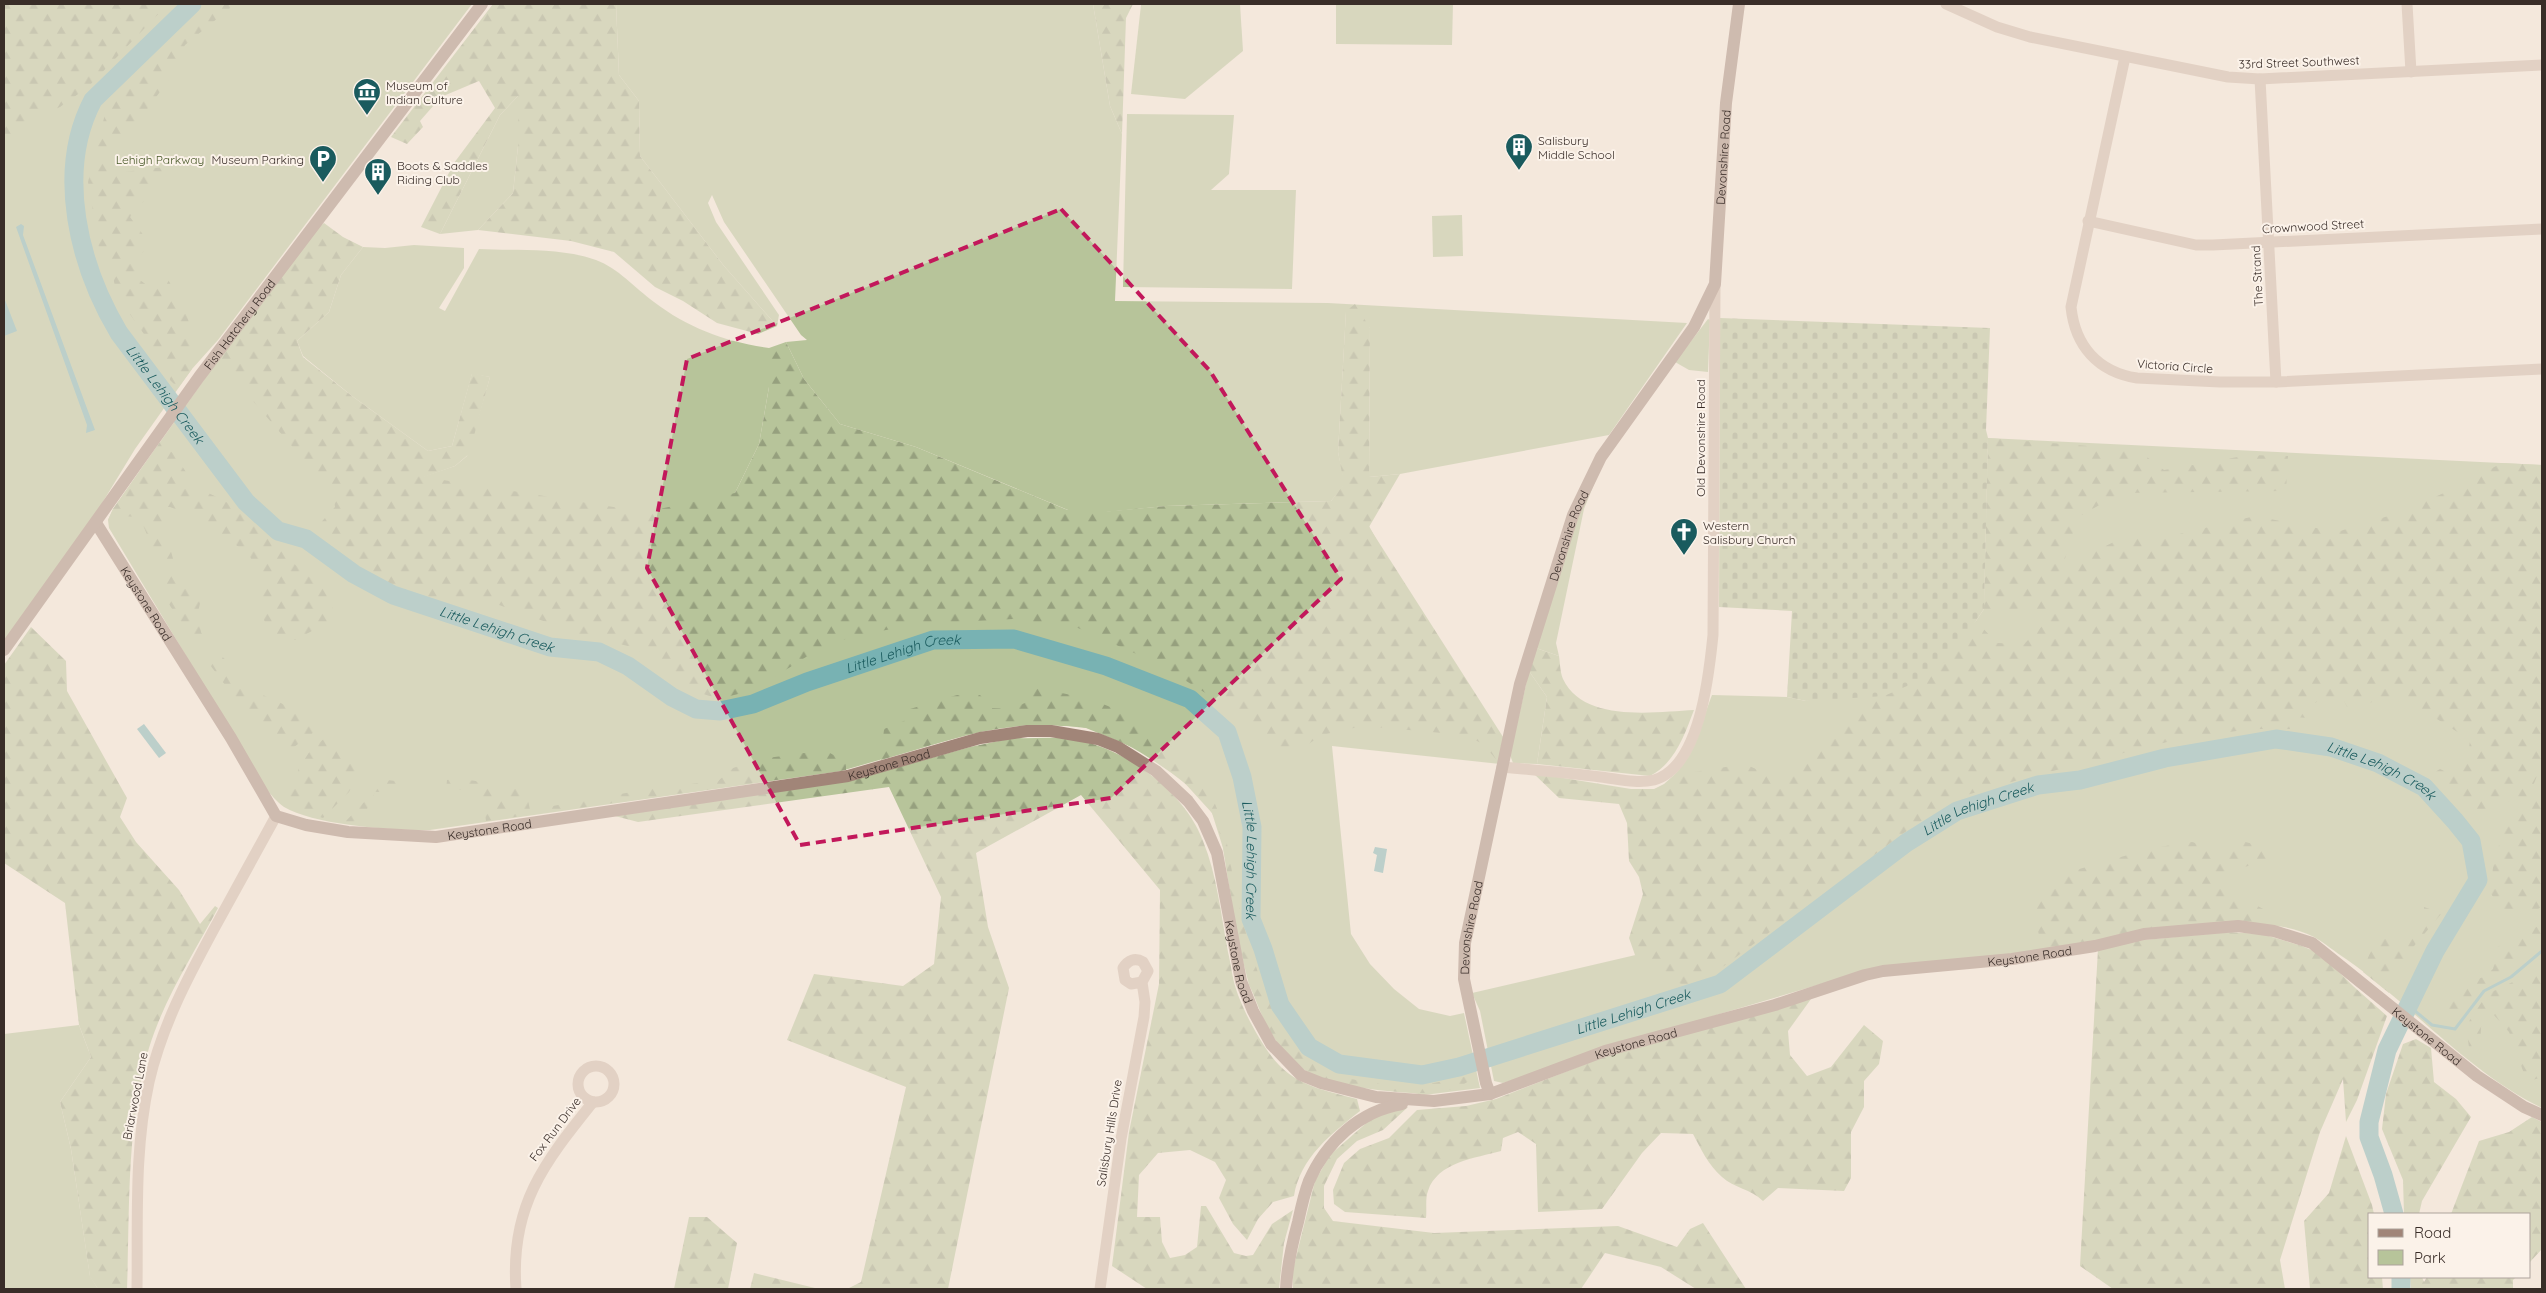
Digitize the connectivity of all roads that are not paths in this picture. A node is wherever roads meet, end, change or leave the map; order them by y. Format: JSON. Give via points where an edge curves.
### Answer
{"nodes":[{"id":1,"x":482,"y":4,"type":"edge"},
{"id":2,"x":1739,"y":4,"type":"edge"},
{"id":3,"x":1946,"y":4,"type":"edge"},
{"id":4,"x":2406,"y":4,"type":"edge"},
{"id":5,"x":2125,"y":57,"type":"junction"},
{"id":6,"x":2542,"y":66,"type":"edge"},
{"id":7,"x":2411,"y":72,"type":"junction"},
{"id":8,"x":2260,"y":79,"type":"junction"},
{"id":9,"x":2088,"y":221,"type":"junction"},
{"id":10,"x":2542,"y":229,"type":"edge"},
{"id":11,"x":2269,"y":242,"type":"junction"},
{"id":12,"x":1714,"y":284,"type":"junction"},
{"id":13,"x":2542,"y":369,"type":"edge"},
{"id":14,"x":2276,"y":382,"type":"junction"},
{"id":15,"x":96,"y":523,"type":"junction"},
{"id":16,"x":4,"y":650,"type":"edge"},
{"id":17,"x":1502,"y":767,"type":"junction"},
{"id":18,"x":276,"y":816,"type":"junction"},
{"id":19,"x":1142,"y":982,"type":"dead end"},
{"id":20,"x":1488,"y":1088,"type":"junction"},
{"id":21,"x":1418,"y":1101,"type":"junction"},
{"id":22,"x":593,"y":1102,"type":"dead end"},
{"id":23,"x":2542,"y":1115,"type":"edge"},
{"id":24,"x":137,"y":1289,"type":"edge"},
{"id":25,"x":516,"y":1289,"type":"edge"},
{"id":26,"x":1100,"y":1289,"type":"edge"},
{"id":27,"x":1286,"y":1289,"type":"edge"}],
"edges":[{"from":1,"to":15,"type":"street","name":"Fish Hatchery Road","via":[[199,378]]},
{"from":2,"to":12,"type":"street","name":"Devonshire Road","via":[[1726,103]]},
{"from":3,"to":5,"type":"street","name":"33rd Street Southwest","via":[[1997,28]]},
{"from":4,"to":7,"type":"street"},
{"from":5,"to":8,"type":"street","name":"33rd Street Southwest","via":[[2207,74]]},
{"from":5,"to":9,"type":"street","name":"Victoria Circle"},
{"from":6,"to":7,"type":"street","name":"33rd Street Southwest"},
{"from":7,"to":8,"type":"street","name":"33rd Street Southwest"},
{"from":8,"to":11,"type":"street","name":"The Strand"},
{"from":9,"to":11,"type":"street","name":"Crownwood Street","via":[[2196,244]]},
{"from":9,"to":14,"type":"street","name":"Victoria Circle","via":[[2071,307],[2077,336],[2091,356],[2113,372],[2137,378]]},
{"from":10,"to":11,"type":"street","name":"Crownwood Street"},
{"from":11,"to":14,"type":"street","name":"The Strand"},
{"from":12,"to":17,"type":"street","name":"Devonshire Road","via":[[1694,327],[1601,457],[1581,495],[1520,684]]},
{"from":12,"to":17,"type":"street","name":"Old Devonshire Road","via":[[1713,635],[1705,691],[1685,755],[1673,770],[1663,776],[1640,781]]},
{"from":13,"to":14,"type":"street","name":"Victoria Circle"},
{"from":15,"to":16,"type":"street","name":"Fish Hatchery Road"},
{"from":15,"to":18,"type":"street","name":"Keystone Road"},
{"from":17,"to":20,"type":"street","name":"Devonshire Road","via":[[1465,943],[1464,979]]},
{"from":18,"to":21,"type":"street","name":"Keystone Road","via":[[341,831],[436,837],[848,776],[1004,734],[1051,731],[1098,739],[1118,747],[1156,771],[1188,801],[1203,821],[1217,853],[1246,996],[1262,1030],[1285,1060],[1301,1075],[1320,1083],[1376,1097]]},
{"from":18,"to":24,"type":"street","name":"Briarwood Lane","via":[[176,1000],[156,1054],[138,1159]]},
{"from":19,"to":26,"type":"street","name":"Salisbury Hills Drive","via":[[1144,1017],[1121,1139]]},
{"from":20,"to":21,"type":"street","name":"Keystone Road","via":[[1434,1101]]},
{"from":20,"to":23,"type":"street","name":"Keystone Road","via":[[1865,975],[2012,959],[2095,946],[2144,934],[2238,926],[2274,931],[2312,943],[2500,1092]]},
{"from":21,"to":27,"type":"street","via":[[1372,1112],[1353,1124],[1327,1151],[1308,1183],[1289,1254]]},
{"from":22,"to":25,"type":"street","name":"Fox Run Drive","via":[[554,1151],[533,1186],[516,1246]]}]}
